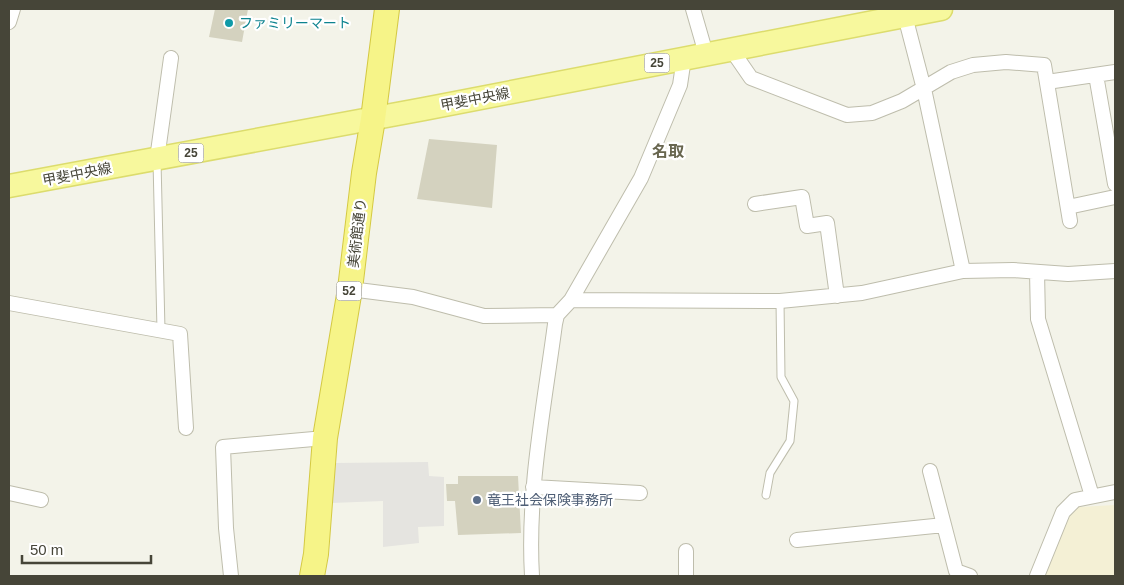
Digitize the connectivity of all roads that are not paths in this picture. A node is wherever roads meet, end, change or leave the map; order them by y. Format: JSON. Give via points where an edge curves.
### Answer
{"nodes":[{"id":1,"x":13,"y":9,"type":"edge"},
{"id":2,"x":387,"y":9,"type":"edge"},
{"id":3,"x":693,"y":9,"type":"edge"},
{"id":4,"x":942,"y":9,"type":"edge"},
{"id":5,"x":905,"y":16,"type":"junction"},
{"id":6,"x":9,"y":22,"type":"edge"},
{"id":7,"x":731,"y":49,"type":"junction"},
{"id":8,"x":706,"y":54,"type":"junction"},
{"id":9,"x":171,"y":58,"type":"dead end"},
{"id":10,"x":684,"y":58,"type":"junction"},
{"id":11,"x":1115,"y":72,"type":"edge"},
{"id":12,"x":1096,"y":75,"type":"junction"},
{"id":13,"x":1047,"y":82,"type":"junction"},
{"id":14,"x":924,"y":89,"type":"junction"},
{"id":15,"x":373,"y":119,"type":"junction"},
{"id":16,"x":157,"y":159,"type":"junction"},
{"id":17,"x":1115,"y":184,"type":"edge"},
{"id":18,"x":9,"y":186,"type":"edge"},
{"id":19,"x":1115,"y":197,"type":"edge"},
{"id":20,"x":754,"y":204,"type":"dead end"},
{"id":21,"x":1068,"y":207,"type":"junction"},
{"id":22,"x":1070,"y":222,"type":"dead end"},
{"id":23,"x":963,"y":270,"type":"junction"},
{"id":24,"x":1038,"y":272,"type":"junction"},
{"id":25,"x":1115,"y":272,"type":"edge"},
{"id":26,"x":350,"y":289,"type":"junction"},
{"id":27,"x":837,"y":296,"type":"junction"},
{"id":28,"x":571,"y":300,"type":"junction"},
{"id":29,"x":780,"y":300,"type":"junction"},
{"id":30,"x":9,"y":303,"type":"edge"},
{"id":31,"x":557,"y":315,"type":"junction"},
{"id":32,"x":161,"y":330,"type":"junction"},
{"id":33,"x":186,"y":428,"type":"dead end"},
{"id":34,"x":325,"y":438,"type":"junction"},
{"id":35,"x":930,"y":471,"type":"dead end"},
{"id":36,"x":533,"y":487,"type":"junction"},
{"id":37,"x":1115,"y":492,"type":"edge"},
{"id":38,"x":9,"y":493,"type":"edge"},
{"id":39,"x":640,"y":494,"type":"dead end"},
{"id":40,"x":766,"y":495,"type":"dead end"},
{"id":41,"x":1092,"y":496,"type":"junction"},
{"id":42,"x":41,"y":500,"type":"dead end"},
{"id":43,"x":944,"y":525,"type":"junction"},
{"id":44,"x":797,"y":540,"type":"dead end"},
{"id":45,"x":686,"y":551,"type":"dead end"},
{"id":46,"x":230,"y":576,"type":"edge"},
{"id":47,"x":312,"y":576,"type":"edge"},
{"id":48,"x":523,"y":576,"type":"edge"},
{"id":49,"x":532,"y":576,"type":"edge"},
{"id":50,"x":686,"y":576,"type":"edge"},
{"id":51,"x":970,"y":576,"type":"edge"},
{"id":52,"x":1037,"y":576,"type":"edge"}],
"edges":[{"from":1,"to":6,"type":"street"},
{"from":2,"to":15,"type":"highway","name":"美術館通り","number":"52"},
{"from":3,"to":8,"type":"street"},
{"from":4,"to":5,"type":"main road","name":"甲斐中央線","number":"25"},
{"from":5,"to":7,"type":"main road","name":"甲斐中央線","number":"25"},
{"from":5,"to":14,"type":"street"},
{"from":7,"to":8,"type":"main road","name":"甲斐中央線","number":"25"},
{"from":7,"to":14,"type":"street","via":[[751,78],[847,115],[872,113]]},
{"from":8,"to":10,"type":"main road","name":"甲斐中央線","number":"25"},
{"from":9,"to":16,"type":"street"},
{"from":10,"to":15,"type":"main road","name":"甲斐中央線","number":"25"},
{"from":10,"to":28,"type":"street","via":[[680,85],[641,178]]},
{"from":11,"to":12,"type":"street"},
{"from":12,"to":13,"type":"street"},
{"from":12,"to":17,"type":"street"},
{"from":13,"to":14,"type":"street","via":[[1044,65],[1006,62],[972,65],[951,72]]},
{"from":13,"to":21,"type":"street"},
{"from":14,"to":23,"type":"street"},
{"from":15,"to":16,"type":"main road","name":"甲斐中央線","number":"25"},
{"from":15,"to":26,"type":"highway","name":"美術館通り","number":"52"},
{"from":16,"to":18,"type":"main road","name":"甲斐中央線","number":"25"},
{"from":16,"to":32,"type":"lane"},
{"from":19,"to":21,"type":"street"},
{"from":20,"to":27,"type":"street","via":[[802,197],[807,226],[827,223]]},
{"from":21,"to":22,"type":"street"},
{"from":23,"to":24,"type":"street"},
{"from":23,"to":27,"type":"street","via":[[862,294]]},
{"from":24,"to":25,"type":"street"},
{"from":24,"to":41,"type":"street","via":[[1038,319]]},
{"from":26,"to":31,"type":"street","via":[[413,297],[484,316]]},
{"from":26,"to":34,"type":"highway","name":"美術館通り","number":"52"},
{"from":27,"to":29,"type":"street"},
{"from":28,"to":29,"type":"street"},
{"from":28,"to":31,"type":"street"},
{"from":29,"to":40,"type":"lane","via":[[781,377],[794,402],[790,441],[770,473]]},
{"from":30,"to":32,"type":"street"},
{"from":31,"to":36,"type":"street"},
{"from":32,"to":33,"type":"street","via":[[180,334]]},
{"from":34,"to":46,"type":"street","via":[[223,447]]},
{"from":34,"to":47,"type":"highway","name":"美術館通り","number":"52"},
{"from":35,"to":43,"type":"street"},
{"from":36,"to":39,"type":"street"},
{"from":36,"to":49,"type":"street"},
{"from":37,"to":41,"type":"street"},
{"from":38,"to":42,"type":"street"},
{"from":41,"to":52,"type":"street","via":[[1075,500],[1063,512]]},
{"from":43,"to":44,"type":"street"},
{"from":43,"to":51,"type":"street","via":[[956,571]]},
{"from":45,"to":50,"type":"street"},
{"from":48,"to":49,"type":"street"}]}
